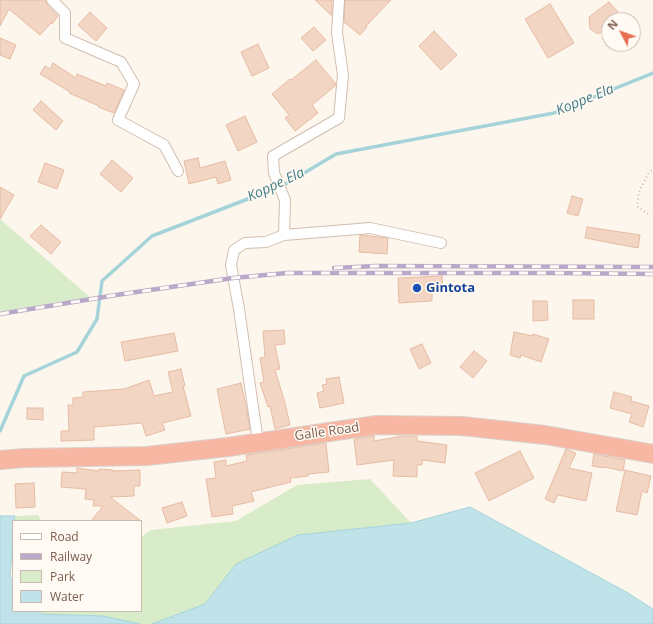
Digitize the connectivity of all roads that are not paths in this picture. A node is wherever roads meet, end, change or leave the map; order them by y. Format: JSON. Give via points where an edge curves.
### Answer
{"nodes":[{"id":1,"x":52,"y":0,"type":"edge"},
{"id":2,"x":339,"y":0,"type":"edge"},
{"id":3,"x":178,"y":171,"type":"dead end"},
{"id":4,"x":284,"y":235,"type":"junction"},
{"id":5,"x":441,"y":243,"type":"dead end"},
{"id":6,"x":258,"y":442,"type":"junction"},
{"id":7,"x":653,"y":454,"type":"edge"},
{"id":8,"x":0,"y":460,"type":"edge"}],
"edges":[{"from":1,"to":3,"type":"street","via":[[65,13],[65,38],[121,62],[134,84],[118,120],[164,145]]},
{"from":2,"to":4,"type":"street","via":[[337,33],[343,75],[339,118],[273,156],[274,173],[285,200]]},
{"from":4,"to":5,"type":"street","via":[[370,228]]},
{"from":4,"to":6,"type":"street","via":[[266,242],[245,243],[234,250],[231,265]]},
{"from":6,"to":7,"type":"highway","name":"Galle Road","via":[[376,425],[462,426],[545,435]]},
{"from":6,"to":8,"type":"highway","name":"Galle Road","via":[[147,456]]}]}
